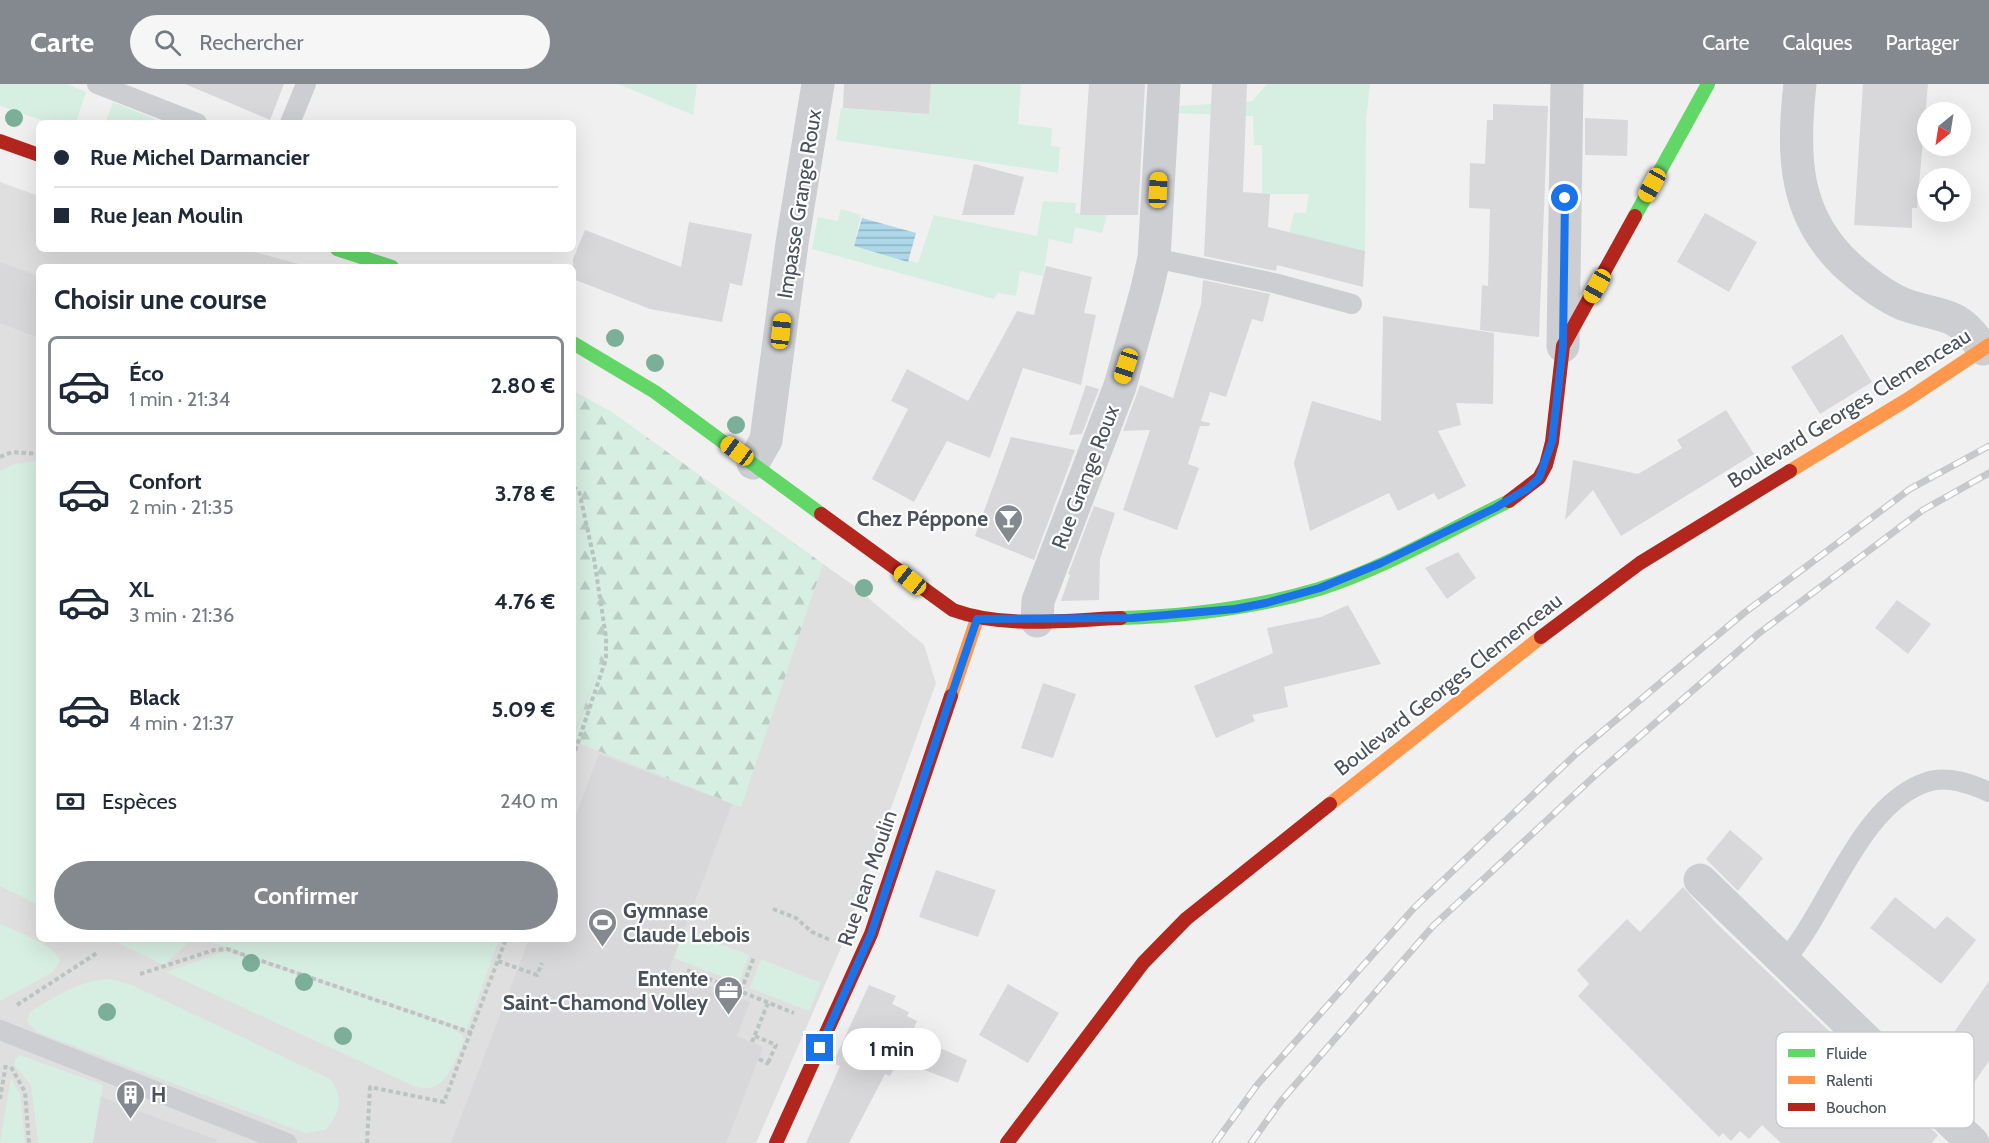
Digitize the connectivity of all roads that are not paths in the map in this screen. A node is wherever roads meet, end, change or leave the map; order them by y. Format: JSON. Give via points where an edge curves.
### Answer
{"nodes":[{"id":1,"x":97,"y":84,"type":"edge"},
{"id":2,"x":306,"y":84,"type":"edge"},
{"id":3,"x":818,"y":84,"type":"edge"},
{"id":4,"x":1164,"y":84,"type":"edge"},
{"id":5,"x":1567,"y":84,"type":"edge"},
{"id":6,"x":1708,"y":84,"type":"edge"},
{"id":7,"x":1800,"y":84,"type":"edge"},
{"id":8,"x":189,"y":120,"type":"edge"},
{"id":9,"x":291,"y":120,"type":"edge"},
{"id":10,"x":0,"y":141,"type":"edge"},
{"id":11,"x":36,"y":154,"type":"edge"},
{"id":12,"x":346,"y":252,"type":"edge"},
{"id":13,"x":1154,"y":258,"type":"junction"},
{"id":14,"x":383,"y":264,"type":"edge"},
{"id":15,"x":1352,"y":304,"type":"dead end"},
{"id":16,"x":576,"y":345,"type":"edge"},
{"id":17,"x":1563,"y":346,"type":"junction"},
{"id":18,"x":1986,"y":347,"type":"edge"},
{"id":19,"x":753,"y":463,"type":"junction"},
{"id":20,"x":977,"y":619,"type":"junction"},
{"id":21,"x":1037,"y":621,"type":"junction"},
{"id":22,"x":1989,"y":792,"type":"edge"},
{"id":23,"x":1700,"y":880,"type":"dead end"},
{"id":24,"x":1784,"y":961,"type":"junction"},
{"id":25,"x":0,"y":1030,"type":"edge"},
{"id":26,"x":1858,"y":1032,"type":"edge"},
{"id":27,"x":1957,"y":1128,"type":"edge"},
{"id":28,"x":286,"y":1143,"type":"edge"},
{"id":29,"x":776,"y":1143,"type":"edge"},
{"id":30,"x":1007,"y":1143,"type":"edge"},
{"id":31,"x":1973,"y":1143,"type":"edge"}],
"edges":[{"from":1,"to":8,"type":"lane"},
{"from":2,"to":9,"type":"lane"},
{"from":3,"to":19,"type":"street","name":"Impasse Grange Roux","via":[[766,440]]},
{"from":4,"to":13,"type":"street","name":"Rue Grange Roux"},
{"from":5,"to":17,"type":"street"},
{"from":6,"to":17,"type":"street"},
{"from":7,"to":18,"type":"street","via":[[1795,129],[1800,185],[1812,222],[1834,254],[1866,283],[1902,303],[1958,319]]},
{"from":10,"to":11,"type":"street"},
{"from":12,"to":14,"type":"street"},
{"from":13,"to":15,"type":"lane"},
{"from":13,"to":21,"type":"street","name":"Rue Grange Roux","via":[[1130,356],[1038,601]]},
{"from":16,"to":19,"type":"street","via":[[655,392]]},
{"from":17,"to":21,"type":"street","via":[[1546,465],[1539,478],[1513,499],[1381,563],[1320,588],[1266,603],[1132,618]]},
{"from":18,"to":30,"type":"street","name":"Boulevard Georges Clemenceau","via":[[1640,563],[1480,683],[1186,919],[1108,1005]]},
{"from":19,"to":20,"type":"street","via":[[928,594]]},
{"from":20,"to":21,"type":"street"},
{"from":20,"to":29,"type":"street","name":"Rue Jean Moulin","via":[[871,934]]},
{"from":22,"to":24,"type":"lane","via":[[1958,781],[1929,781],[1890,805],[1871,826]]},
{"from":23,"to":24,"type":"street"},
{"from":24,"to":26,"type":"street"},
{"from":25,"to":28,"type":"lane"},
{"from":27,"to":31,"type":"street"}]}
